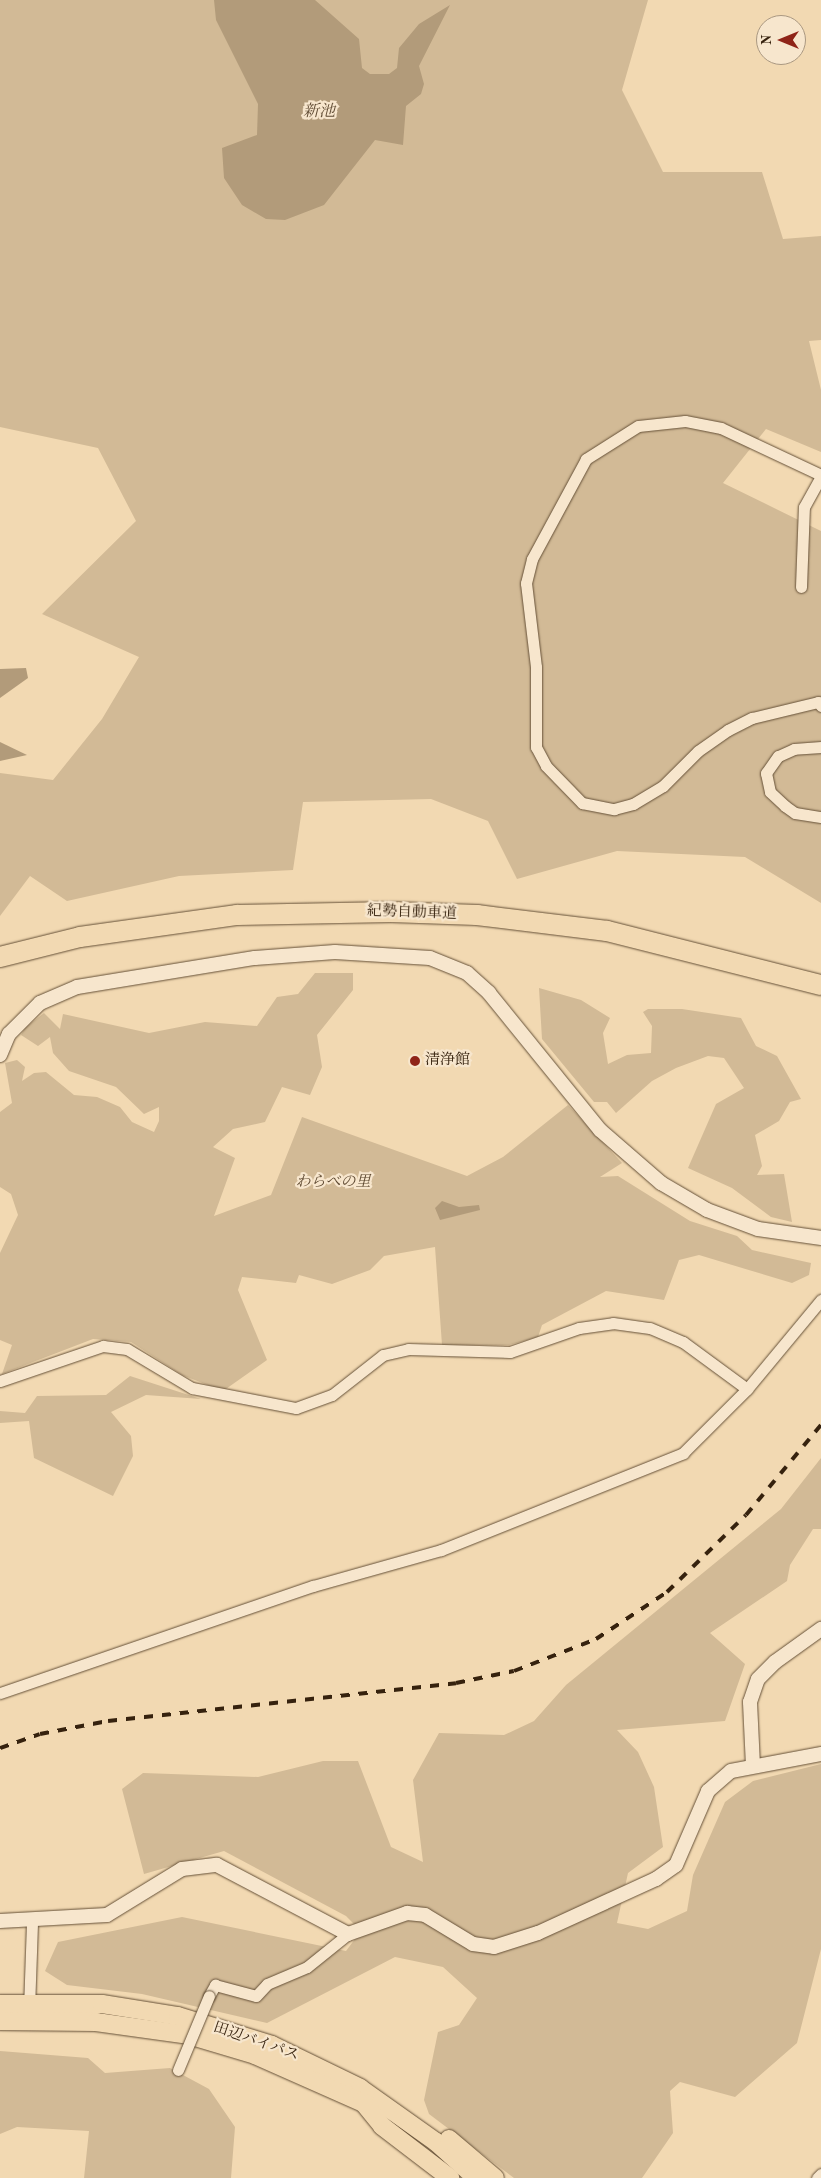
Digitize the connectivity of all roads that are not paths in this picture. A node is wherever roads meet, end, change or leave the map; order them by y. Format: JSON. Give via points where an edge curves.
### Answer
{"nodes":[{"id":1,"x":821,"y":476,"type":"edge"},
{"id":2,"x":801,"y":587,"type":"dead end"},
{"id":3,"x":820,"y":703,"type":"edge"},
{"id":4,"x":821,"y":747,"type":"edge"},
{"id":5,"x":821,"y":817,"type":"edge"},
{"id":6,"x":0,"y":956,"type":"edge"},
{"id":7,"x":821,"y":985,"type":"edge"},
{"id":8,"x":0,"y":1055,"type":"edge"},
{"id":9,"x":821,"y":1238,"type":"edge"},
{"id":10,"x":821,"y":1300,"type":"edge"},
{"id":11,"x":0,"y":1381,"type":"edge"},
{"id":12,"x":747,"y":1389,"type":"junction"},
{"id":13,"x":821,"y":1629,"type":"edge"},
{"id":14,"x":0,"y":1693,"type":"edge"},
{"id":15,"x":821,"y":1754,"type":"edge"},
{"id":16,"x":753,"y":1766,"type":"junction"},
{"id":17,"x":0,"y":1921,"type":"edge"},
{"id":18,"x":32,"y":1922,"type":"junction"},
{"id":19,"x":348,"y":1934,"type":"junction"},
{"id":20,"x":30,"y":2002,"type":"junction"},
{"id":21,"x":0,"y":2004,"type":"edge"},
{"id":22,"x":29,"y":2020,"type":"junction"},
{"id":23,"x":0,"y":2021,"type":"edge"},
{"id":24,"x":323,"y":2066,"type":"junction"},
{"id":25,"x":178,"y":2070,"type":"dead end"},
{"id":26,"x":362,"y":2101,"type":"junction"},
{"id":27,"x":821,"y":2174,"type":"edge"},
{"id":28,"x":450,"y":2178,"type":"edge"},
{"id":29,"x":464,"y":2178,"type":"edge"},
{"id":30,"x":476,"y":2178,"type":"edge"},
{"id":31,"x":496,"y":2178,"type":"edge"},
{"id":32,"x":817,"y":2178,"type":"edge"}],
"edges":[{"from":1,"to":2,"type":"street","via":[[804,507]]},
{"from":1,"to":3,"type":"street","via":[[721,428],[685,421],[638,426],[586,459],[532,558],[526,583],[536,667],[536,747],[546,766],[582,803],[614,809],[633,804],[663,786],[698,751],[728,730],[752,718]]},
{"from":4,"to":5,"type":"street","via":[[794,749],[778,756],[766,772],[770,792],[785,806],[795,813]]},
{"from":6,"to":7,"type":"highway","name":"紀勢自動車道","via":[[80,938],[237,914],[400,912],[532,920],[607,931]]},
{"from":8,"to":9,"type":"street","via":[[9,1034],[40,1003],[77,987],[255,958],[388,952],[430,958],[467,973],[489,993],[613,1143],[661,1183],[707,1210],[758,1229]]},
{"from":10,"to":12,"type":"street"},
{"from":11,"to":12,"type":"street","via":[[103,1346],[127,1348],[192,1388],[296,1408],[332,1395],[383,1355],[408,1349],[510,1352],[579,1328],[613,1323],[650,1328],[683,1342]]},
{"from":12,"to":14,"type":"street","via":[[683,1453],[639,1473],[441,1550],[313,1586]]},
{"from":13,"to":16,"type":"street","via":[[775,1662],[758,1679],[750,1702]]},
{"from":15,"to":16,"type":"street"},
{"from":16,"to":19,"type":"street","via":[[731,1771],[708,1791],[676,1865],[656,1879],[538,1933],[494,1947],[473,1944],[425,1915],[406,1913]]},
{"from":17,"to":18,"type":"street"},
{"from":18,"to":19,"type":"street","via":[[107,1915],[182,1869],[217,1865]]},
{"from":18,"to":20,"type":"street"},
{"from":19,"to":25,"type":"street","bridge":true,"via":[[307,1967],[267,1984],[256,1996],[215,1985]]},
{"from":20,"to":21,"type":"highway","name":"田辺バイパス"},
{"from":20,"to":22,"type":"street"},
{"from":20,"to":24,"type":"highway","name":"田辺バイパス","via":[[102,2004],[178,2016]]},
{"from":22,"to":23,"type":"highway","name":"田辺バイパス"},
{"from":22,"to":26,"type":"highway","name":"田辺バイパス","via":[[96,2022],[188,2035],[255,2055]]},
{"from":24,"to":30,"type":"highway","name":"田辺バイパス","via":[[436,2142]]},
{"from":24,"to":31,"type":"highway","via":[[402,2107]]},
{"from":26,"to":28,"type":"highway","via":[[382,2126]]},
{"from":26,"to":29,"type":"highway","name":"田辺バイパス"},
{"from":27,"to":32,"type":"street"}]}
